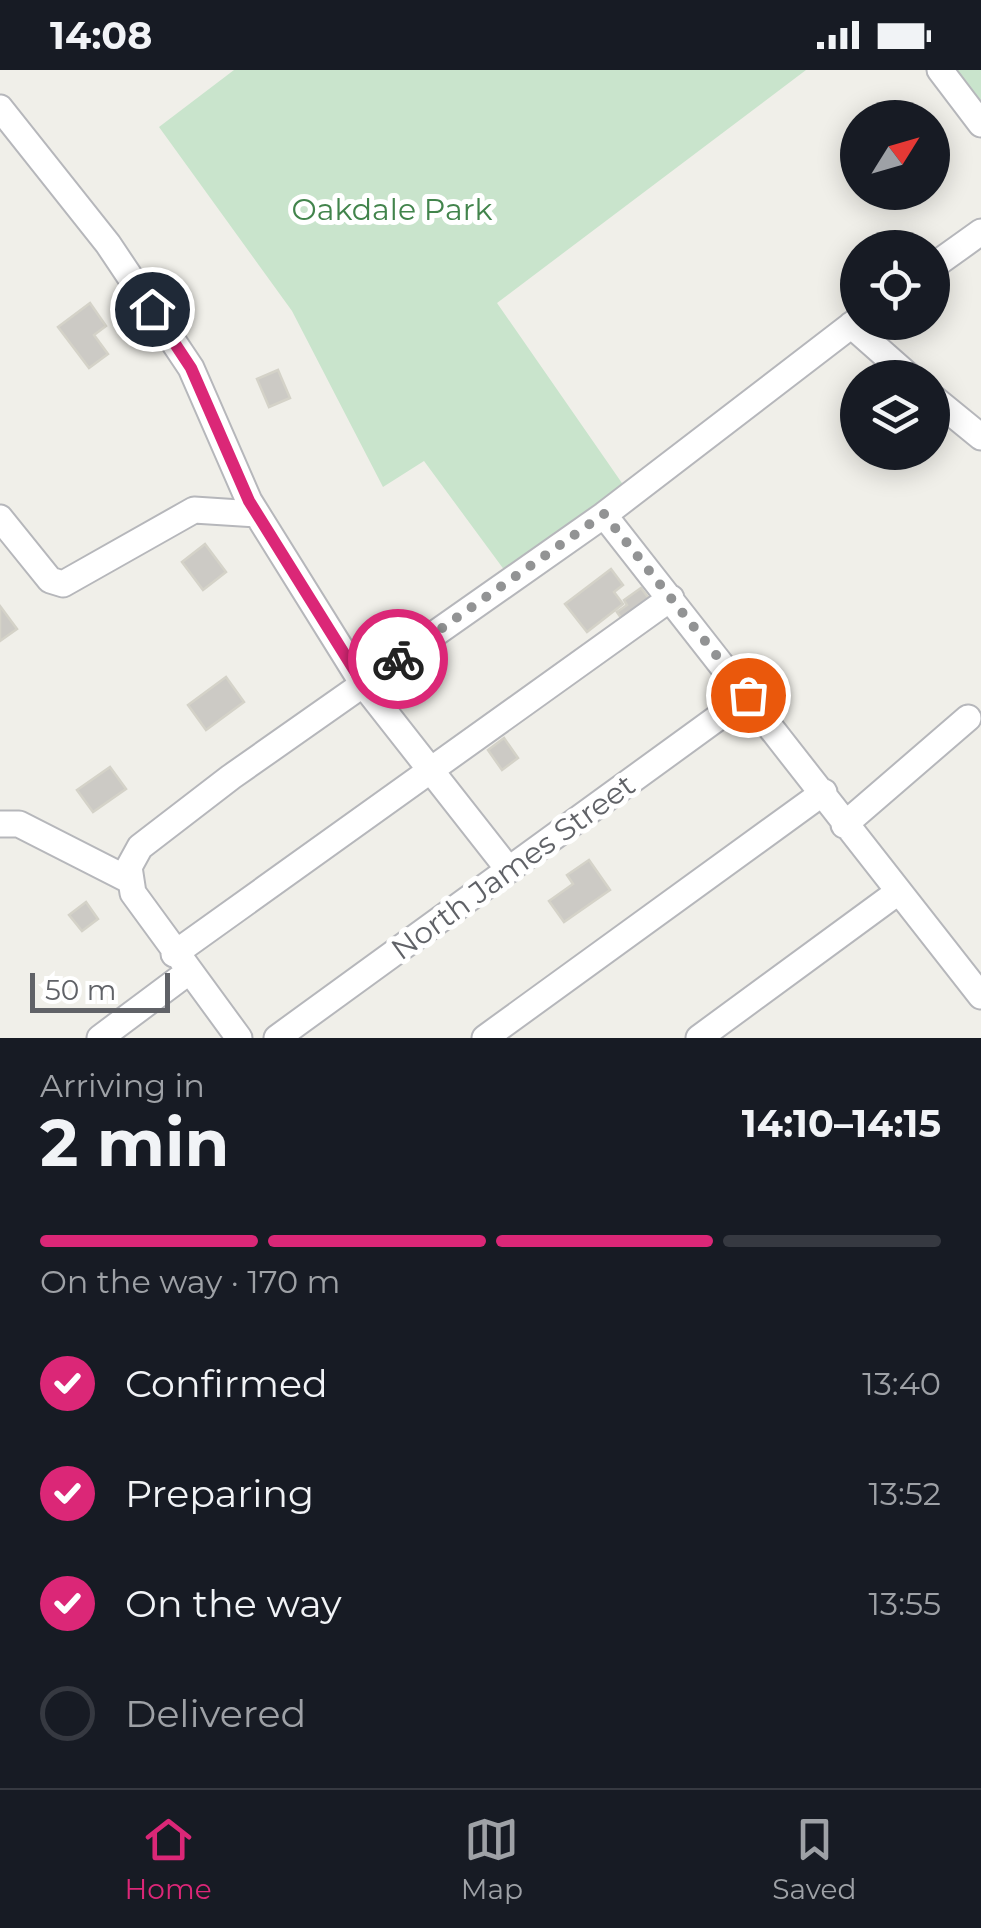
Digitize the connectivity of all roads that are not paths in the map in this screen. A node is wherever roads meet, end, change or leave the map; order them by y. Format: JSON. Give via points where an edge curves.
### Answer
{"nodes":[{"id":1,"x":940,"y":70,"type":"edge"},
{"id":2,"x":0,"y":108,"type":"edge"},
{"id":3,"x":981,"y":124,"type":"edge"},
{"id":4,"x":981,"y":232,"type":"edge"},
{"id":5,"x":950,"y":254,"type":"edge"},
{"id":6,"x":840,"y":334,"type":"edge"},
{"id":7,"x":872,"y":340,"type":"edge"},
{"id":8,"x":892,"y":360,"type":"edge"},
{"id":9,"x":950,"y":411,"type":"edge"},
{"id":10,"x":981,"y":436,"type":"edge"},
{"id":11,"x":257,"y":514,"type":"junction"},
{"id":12,"x":604,"y":514,"type":"junction"},
{"id":13,"x":0,"y":518,"type":"edge"},
{"id":14,"x":671,"y":598,"type":"junction"},
{"id":15,"x":363,"y":684,"type":"junction"},
{"id":16,"x":748,"y":695,"type":"junction"},
{"id":17,"x":968,"y":718,"type":"dead end"},
{"id":18,"x":429,"y":768,"type":"junction"},
{"id":19,"x":824,"y":792,"type":"junction"},
{"id":20,"x":0,"y":824,"type":"edge"},
{"id":21,"x":844,"y":825,"type":"junction"},
{"id":22,"x":510,"y":870,"type":"junction"},
{"id":23,"x":128,"y":880,"type":"junction"},
{"id":24,"x":898,"y":892,"type":"junction"},
{"id":25,"x":181,"y":963,"type":"junction"},
{"id":26,"x":981,"y":996,"type":"edge"},
{"id":27,"x":100,"y":1038,"type":"edge"},
{"id":28,"x":239,"y":1038,"type":"edge"},
{"id":29,"x":277,"y":1038,"type":"edge"},
{"id":30,"x":485,"y":1038,"type":"edge"},
{"id":31,"x":698,"y":1038,"type":"edge"}],
"edges":[{"from":1,"to":3,"type":"street"},
{"from":2,"to":11,"type":"street","via":[[108,244],[191,368]]},
{"from":4,"to":5,"type":"street"},
{"from":6,"to":12,"type":"street"},
{"from":7,"to":8,"type":"street"},
{"from":9,"to":10,"type":"street"},
{"from":11,"to":13,"type":"street","via":[[194,510],[63,584],[50,580]]},
{"from":11,"to":15,"type":"street"},
{"from":12,"to":14,"type":"street"},
{"from":12,"to":15,"type":"street"},
{"from":14,"to":16,"type":"street"},
{"from":14,"to":18,"type":"street"},
{"from":15,"to":18,"type":"street"},
{"from":15,"to":23,"type":"street","via":[[140,847]]},
{"from":16,"to":19,"type":"street"},
{"from":16,"to":22,"type":"street","name":"North James Street"},
{"from":17,"to":21,"type":"street"},
{"from":18,"to":22,"type":"street"},
{"from":18,"to":25,"type":"street"},
{"from":19,"to":21,"type":"street"},
{"from":19,"to":30,"type":"street"},
{"from":20,"to":23,"type":"street","via":[[19,824]]},
{"from":21,"to":24,"type":"street"},
{"from":22,"to":29,"type":"street","name":"North James Street"},
{"from":23,"to":25,"type":"street"},
{"from":24,"to":26,"type":"street"},
{"from":24,"to":31,"type":"street"},
{"from":25,"to":27,"type":"street"},
{"from":25,"to":28,"type":"street"}]}
